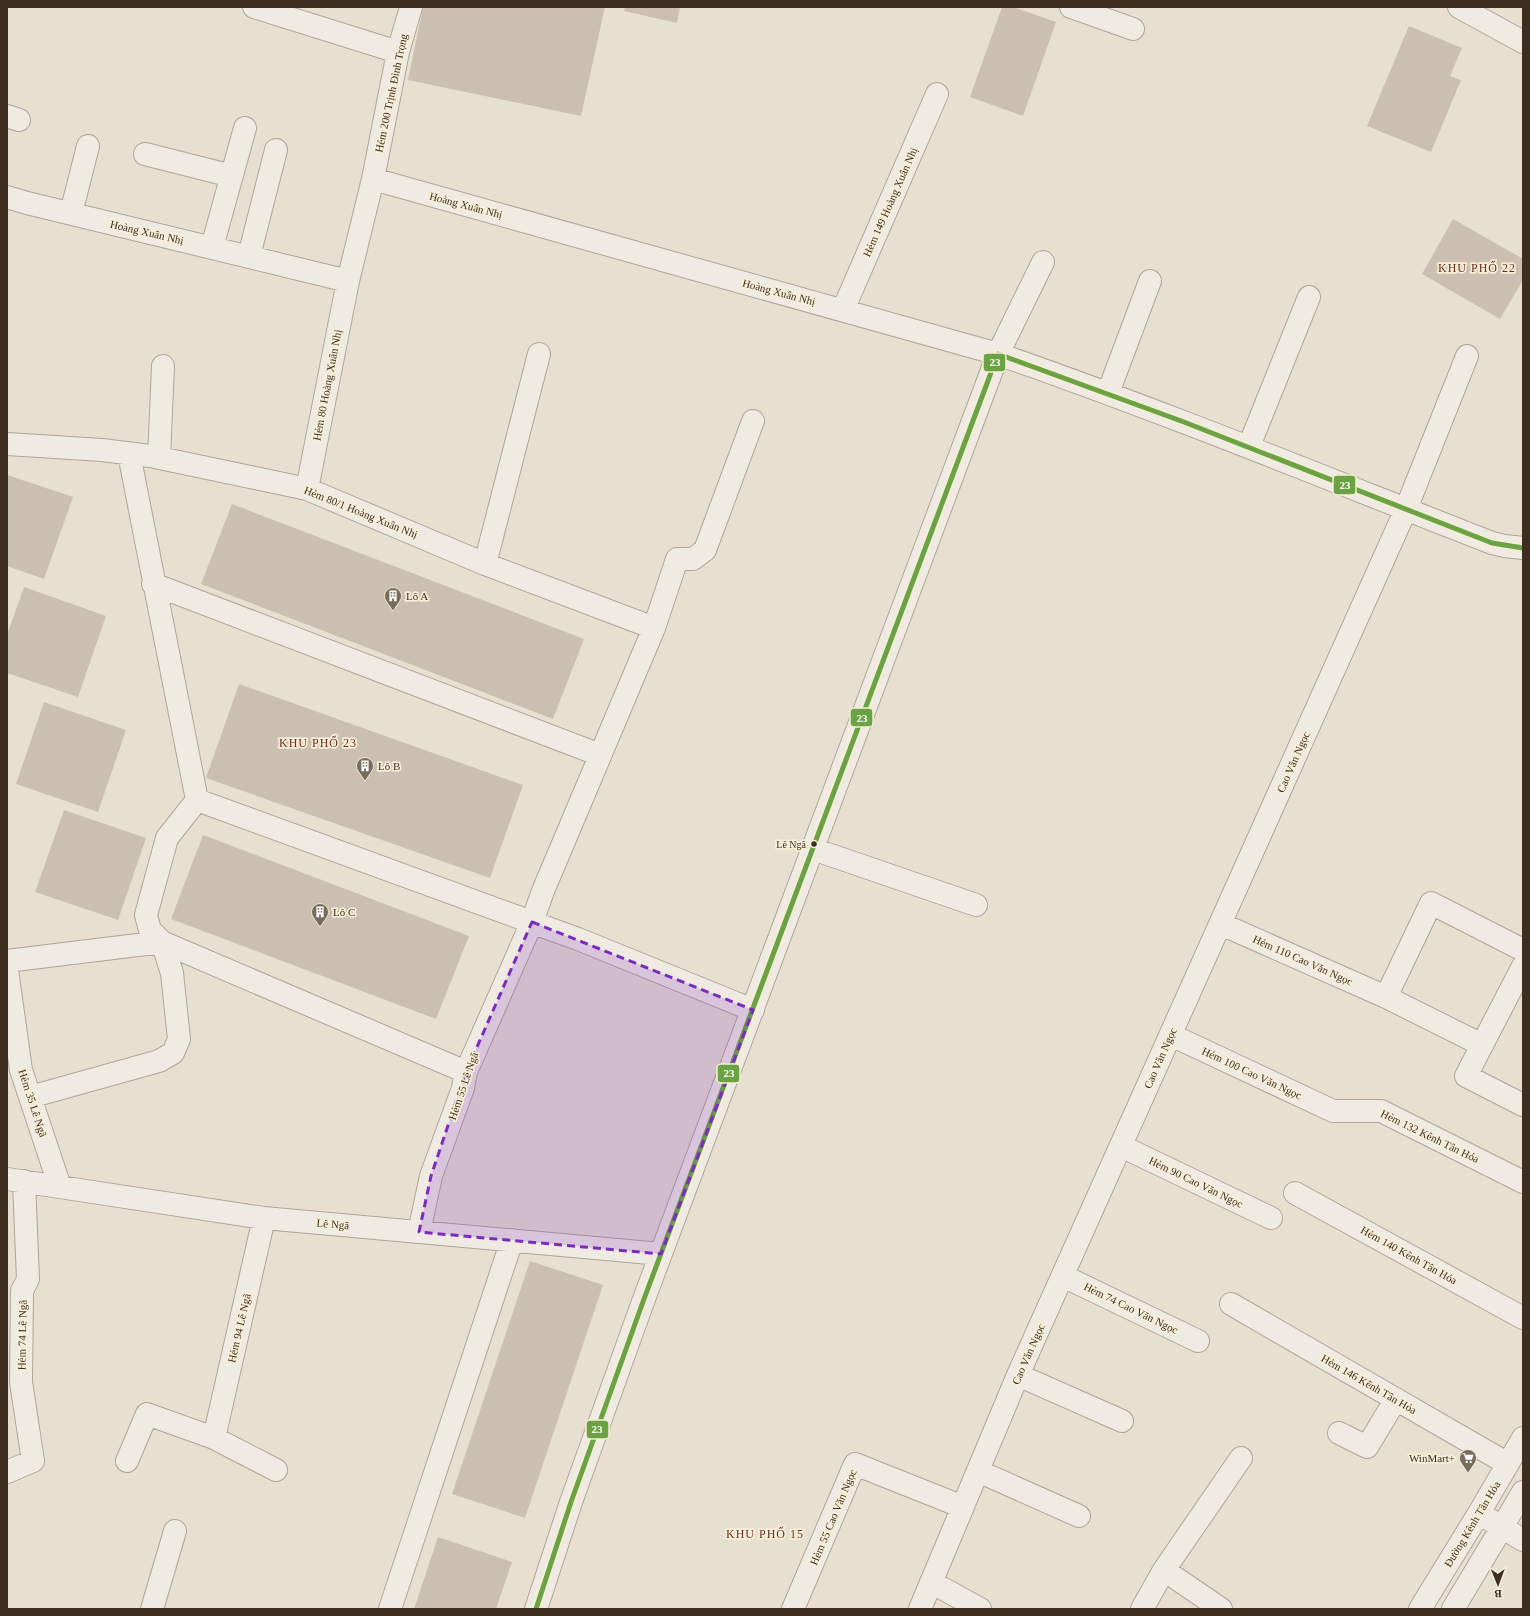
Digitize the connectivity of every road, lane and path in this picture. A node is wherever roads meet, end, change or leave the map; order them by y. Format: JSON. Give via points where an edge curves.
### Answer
{"nodes":[{"id":1,"x":254,"y":7,"type":"edge"},
{"id":2,"x":411,"y":7,"type":"edge"},
{"id":3,"x":1071,"y":7,"type":"edge"},
{"id":4,"x":1459,"y":7,"type":"edge"},
{"id":5,"x":1133,"y":29,"type":"dead end"},
{"id":6,"x":1523,"y":42,"type":"edge"},
{"id":7,"x":398,"y":52,"type":"junction"},
{"id":8,"x":937,"y":94,"type":"dead end"},
{"id":9,"x":244,"y":128,"type":"dead end"},
{"id":10,"x":88,"y":146,"type":"dead end"},
{"id":11,"x":276,"y":150,"type":"dead end"},
{"id":12,"x":145,"y":154,"type":"dead end"},
{"id":13,"x":232,"y":176,"type":"junction"},
{"id":14,"x":373,"y":179,"type":"junction"},
{"id":15,"x":7,"y":197,"type":"edge"},
{"id":16,"x":71,"y":214,"type":"junction"},
{"id":17,"x":212,"y":247,"type":"junction"},
{"id":18,"x":249,"y":256,"type":"junction"},
{"id":19,"x":1043,"y":262,"type":"dead end"},
{"id":20,"x":348,"y":280,"type":"junction"},
{"id":21,"x":1150,"y":281,"type":"dead end"},
{"id":22,"x":1309,"y":297,"type":"dead end"},
{"id":23,"x":843,"y":310,"type":"junction"},
{"id":24,"x":539,"y":354,"type":"dead end"},
{"id":25,"x":998,"y":354,"type":"junction"},
{"id":26,"x":1467,"y":356,"type":"dead end"},
{"id":27,"x":163,"y":366,"type":"dead end"},
{"id":28,"x":1108,"y":393,"type":"junction"},
{"id":29,"x":753,"y":421,"type":"dead end"},
{"id":30,"x":7,"y":444,"type":"edge"},
{"id":31,"x":1249,"y":446,"type":"junction"},
{"id":32,"x":129,"y":454,"type":"junction"},
{"id":33,"x":159,"y":458,"type":"junction"},
{"id":34,"x":307,"y":489,"type":"junction"},
{"id":35,"x":1406,"y":509,"type":"junction"},
{"id":36,"x":1523,"y":548,"type":"edge"},
{"id":37,"x":485,"y":564,"type":"junction"},
{"id":38,"x":154,"y":584,"type":"junction"},
{"id":39,"x":654,"y":628,"type":"junction"},
{"id":40,"x":600,"y":755,"type":"junction"},
{"id":41,"x":197,"y":800,"type":"junction"},
{"id":42,"x":813,"y":850,"type":"junction"},
{"id":43,"x":976,"y":905,"type":"dead end"},
{"id":44,"x":532,"y":922,"type":"junction"},
{"id":45,"x":1221,"y":924,"type":"junction"},
{"id":46,"x":162,"y":942,"type":"junction"},
{"id":47,"x":1523,"y":950,"type":"edge"},
{"id":48,"x":7,"y":961,"type":"edge"},
{"id":49,"x":1523,"y":966,"type":"edge"},
{"id":50,"x":7,"y":970,"type":"edge"},
{"id":51,"x":1386,"y":997,"type":"junction"},
{"id":52,"x":753,"y":1010,"type":"junction"},
{"id":53,"x":1171,"y":1035,"type":"junction"},
{"id":54,"x":1482,"y":1045,"type":"junction"},
{"id":55,"x":14,"y":1072,"type":"edge"},
{"id":56,"x":466,"y":1072,"type":"junction"},
{"id":57,"x":30,"y":1097,"type":"junction"},
{"id":58,"x":1523,"y":1105,"type":"edge"},
{"id":59,"x":1333,"y":1112,"type":"joint"},
{"id":60,"x":1121,"y":1146,"type":"junction"},
{"id":61,"x":16,"y":1180,"type":"edge"},
{"id":62,"x":1523,"y":1182,"type":"edge"},
{"id":63,"x":60,"y":1187,"type":"junction"},
{"id":64,"x":1295,"y":1193,"type":"dead end"},
{"id":65,"x":264,"y":1218,"type":"junction"},
{"id":66,"x":1271,"y":1218,"type":"dead end"},
{"id":67,"x":419,"y":1232,"type":"junction"},
{"id":68,"x":512,"y":1240,"type":"junction"},
{"id":69,"x":661,"y":1254,"type":"junction"},
{"id":70,"x":1063,"y":1276,"type":"junction"},
{"id":71,"x":1231,"y":1304,"type":"dead end"},
{"id":72,"x":1523,"y":1318,"type":"edge"},
{"id":73,"x":1198,"y":1341,"type":"dead end"},
{"id":74,"x":1018,"y":1375,"type":"junction"},
{"id":75,"x":1396,"y":1399,"type":"junction"},
{"id":76,"x":1122,"y":1420,"type":"dead end"},
{"id":77,"x":1339,"y":1433,"type":"dead end"},
{"id":78,"x":214,"y":1438,"type":"junction"},
{"id":79,"x":1523,"y":1438,"type":"edge"},
{"id":80,"x":1241,"y":1458,"type":"dead end"},
{"id":81,"x":127,"y":1461,"type":"dead end"},
{"id":82,"x":1508,"y":1464,"type":"junction"},
{"id":83,"x":276,"y":1470,"type":"dead end"},
{"id":84,"x":978,"y":1471,"type":"junction"},
{"id":85,"x":7,"y":1472,"type":"edge"},
{"id":86,"x":1523,"y":1492,"type":"edge"},
{"id":87,"x":963,"y":1507,"type":"junction"},
{"id":88,"x":1479,"y":1513,"type":"junction"},
{"id":89,"x":1079,"y":1516,"type":"dead end"},
{"id":90,"x":1502,"y":1527,"type":"junction"},
{"id":91,"x":175,"y":1531,"type":"dead end"},
{"id":92,"x":1523,"y":1540,"type":"edge"},
{"id":93,"x":1164,"y":1570,"type":"junction"},
{"id":94,"x":931,"y":1582,"type":"junction"},
{"id":95,"x":152,"y":1609,"type":"edge"},
{"id":96,"x":390,"y":1609,"type":"edge"},
{"id":97,"x":536,"y":1609,"type":"edge"},
{"id":98,"x":794,"y":1609,"type":"edge"},
{"id":99,"x":920,"y":1609,"type":"edge"},
{"id":100,"x":980,"y":1609,"type":"edge"},
{"id":101,"x":1142,"y":1609,"type":"edge"},
{"id":102,"x":1221,"y":1609,"type":"edge"},
{"id":103,"x":1420,"y":1609,"type":"edge"},
{"id":104,"x":1452,"y":1609,"type":"edge"}],
"edges":[{"from":1,"to":7,"type":"street"},
{"from":2,"to":7,"type":"street","name":"Hẻm 200 Trịnh Đình Trọng"},
{"from":3,"to":5,"type":"street"},
{"from":4,"to":6,"type":"street"},
{"from":7,"to":14,"type":"street","name":"Hẻm 200 Trịnh Đình Trọng"},
{"from":8,"to":23,"type":"street","name":"Hẻm 149 Hoàng Xuân Nhị"},
{"from":9,"to":13,"type":"street"},
{"from":10,"to":16,"type":"street"},
{"from":11,"to":18,"type":"street"},
{"from":12,"to":13,"type":"street"},
{"from":13,"to":17,"type":"street"},
{"from":14,"to":20,"type":"street"},
{"from":14,"to":23,"type":"street","name":"Hoàng Xuân Nhị"},
{"from":15,"to":16,"type":"street","name":"Hoàng Xuân Nhị"},
{"from":16,"to":17,"type":"street","name":"Hoàng Xuân Nhị"},
{"from":17,"to":18,"type":"street","name":"Hoàng Xuân Nhị"},
{"from":18,"to":20,"type":"street","name":"Hoàng Xuân Nhị"},
{"from":19,"to":25,"type":"street"},
{"from":20,"to":34,"type":"street","name":"Hẻm 80 Hoàng Xuân Nhị"},
{"from":21,"to":28,"type":"street"},
{"from":22,"to":31,"type":"street"},
{"from":23,"to":25,"type":"street","name":"Hoàng Xuân Nhị"},
{"from":24,"to":37,"type":"street"},
{"from":25,"to":28,"type":"street","name":"Hoàng Xuân Nhị"},
{"from":25,"to":42,"type":"street"},
{"from":26,"to":35,"type":"street","name":"Cao Văn Ngọc"},
{"from":27,"to":33,"type":"street"},
{"from":28,"to":31,"type":"street","name":"Hoàng Xuân Nhị"},
{"from":29,"to":39,"type":"street","name":"Hẻm 55 Lê Ngã","via":[[705,550],[693,559],[676,559]]},
{"from":30,"to":32,"type":"street","name":"Hẻm 80/1 Hoàng Xuân Nhị"},
{"from":31,"to":35,"type":"street","name":"Hoàng Xuân Nhị"},
{"from":32,"to":33,"type":"street","name":"Hẻm 80/1 Hoàng Xuân Nhị"},
{"from":32,"to":38,"type":"street"},
{"from":33,"to":34,"type":"street","name":"Hẻm 80/1 Hoàng Xuân Nhị"},
{"from":34,"to":37,"type":"street","name":"Hẻm 80/1 Hoàng Xuân Nhị"},
{"from":35,"to":36,"type":"street","name":"Hoàng Xuân Nhị","via":[[1492,543]]},
{"from":35,"to":45,"type":"street","name":"Cao Văn Ngọc"},
{"from":37,"to":39,"type":"street","name":"Hẻm 80/1 Hoàng Xuân Nhị"},
{"from":38,"to":40,"type":"street"},
{"from":38,"to":41,"type":"street"},
{"from":39,"to":40,"type":"street","name":"Hẻm 55 Lê Ngã"},
{"from":40,"to":44,"type":"street","name":"Hẻm 55 Lê Ngã"},
{"from":41,"to":44,"type":"street"},
{"from":41,"to":46,"type":"street","via":[[167,838],[149,901],[146,915],[150,930]]},
{"from":42,"to":43,"type":"street"},
{"from":42,"to":52,"type":"street"},
{"from":44,"to":52,"type":"street"},
{"from":44,"to":56,"type":"street","name":"Hẻm 55 Lê Ngã"},
{"from":45,"to":51,"type":"street","name":"Hẻm 110 Cao Văn Ngọc"},
{"from":45,"to":53,"type":"street","name":"Cao Văn Ngọc"},
{"from":46,"to":48,"type":"street"},
{"from":46,"to":56,"type":"street"},
{"from":46,"to":57,"type":"street","via":[[174,988],[179,1039],[173,1053],[158,1061]]},
{"from":47,"to":51,"type":"street","via":[[1431,903]]},
{"from":49,"to":54,"type":"street"},
{"from":50,"to":55,"type":"street","name":"Hẻm 35 Lê Ngã"},
{"from":51,"to":54,"type":"street","name":"Hẻm 110 Cao Văn Ngọc"},
{"from":52,"to":69,"type":"street"},
{"from":53,"to":59,"type":"street","name":"Hẻm 100 Cao Văn Ngọc"},
{"from":53,"to":60,"type":"street","name":"Cao Văn Ngọc"},
{"from":54,"to":58,"type":"street","via":[[1466,1076]]},
{"from":55,"to":57,"type":"street","name":"Hẻm 35 Lê Ngã"},
{"from":56,"to":67,"type":"street","name":"Hẻm 55 Lê Ngã","via":[[463,1088],[431,1176]]},
{"from":57,"to":63,"type":"street","name":"Hẻm 35 Lê Ngã"},
{"from":59,"to":62,"type":"street","name":"Hẻm 132 Kênh Tân Hóa","via":[[1381,1111]]},
{"from":60,"to":66,"type":"street","name":"Hẻm 90 Cao Văn Ngọc"},
{"from":60,"to":70,"type":"street","name":"Cao Văn Ngọc"},
{"from":61,"to":63,"type":"street","name":"Lê Ngã"},
{"from":61,"to":85,"type":"street","name":"Hẻm 74 Lê Ngã","via":[[28,1279],[22,1291],[21,1382],[33,1461]]},
{"from":63,"to":65,"type":"street","name":"Lê Ngã"},
{"from":64,"to":72,"type":"street","name":"Hẻm 140 Kênh Tân Hóa"},
{"from":65,"to":67,"type":"street","name":"Lê Ngã"},
{"from":65,"to":78,"type":"street","name":"Hẻm 94 Lê Ngã"},
{"from":67,"to":68,"type":"street","name":"Lê Ngã"},
{"from":68,"to":69,"type":"street","name":"Lê Ngã"},
{"from":68,"to":96,"type":"street"},
{"from":69,"to":97,"type":"street","via":[[571,1502]]},
{"from":70,"to":73,"type":"street","name":"Hẻm 74 Cao Văn Ngọc"},
{"from":70,"to":74,"type":"street","name":"Cao Văn Ngọc"},
{"from":71,"to":75,"type":"street","name":"Hẻm 146 Kênh Tân Hóa"},
{"from":74,"to":76,"type":"street"},
{"from":74,"to":84,"type":"street","name":"Cao Văn Ngọc"},
{"from":75,"to":77,"type":"street","via":[[1367,1447]]},
{"from":75,"to":82,"type":"street","name":"Hẻm 146 Kênh Tân Hóa"},
{"from":78,"to":81,"type":"street","via":[[147,1414]]},
{"from":78,"to":83,"type":"street"},
{"from":79,"to":82,"type":"street","name":"Đường Kênh Tân Hóa"},
{"from":80,"to":93,"type":"street"},
{"from":82,"to":88,"type":"street","name":"Đường Kênh Tân Hóa"},
{"from":84,"to":87,"type":"street","name":"Cao Văn Ngọc"},
{"from":84,"to":89,"type":"street"},
{"from":86,"to":90,"type":"street"},
{"from":87,"to":94,"type":"street","name":"Cao Văn Ngọc"},
{"from":87,"to":98,"type":"street","name":"Hẻm 55 Cao Văn Ngọc","via":[[855,1464]]},
{"from":88,"to":90,"type":"street"},
{"from":88,"to":103,"type":"street","name":"Đường Kênh Tân Hóa"},
{"from":90,"to":92,"type":"street"},
{"from":90,"to":104,"type":"street"},
{"from":91,"to":95,"type":"street"},
{"from":93,"to":101,"type":"street"},
{"from":93,"to":102,"type":"street"},
{"from":94,"to":99,"type":"street","name":"Cao Văn Ngọc"},
{"from":94,"to":100,"type":"street"}]}
